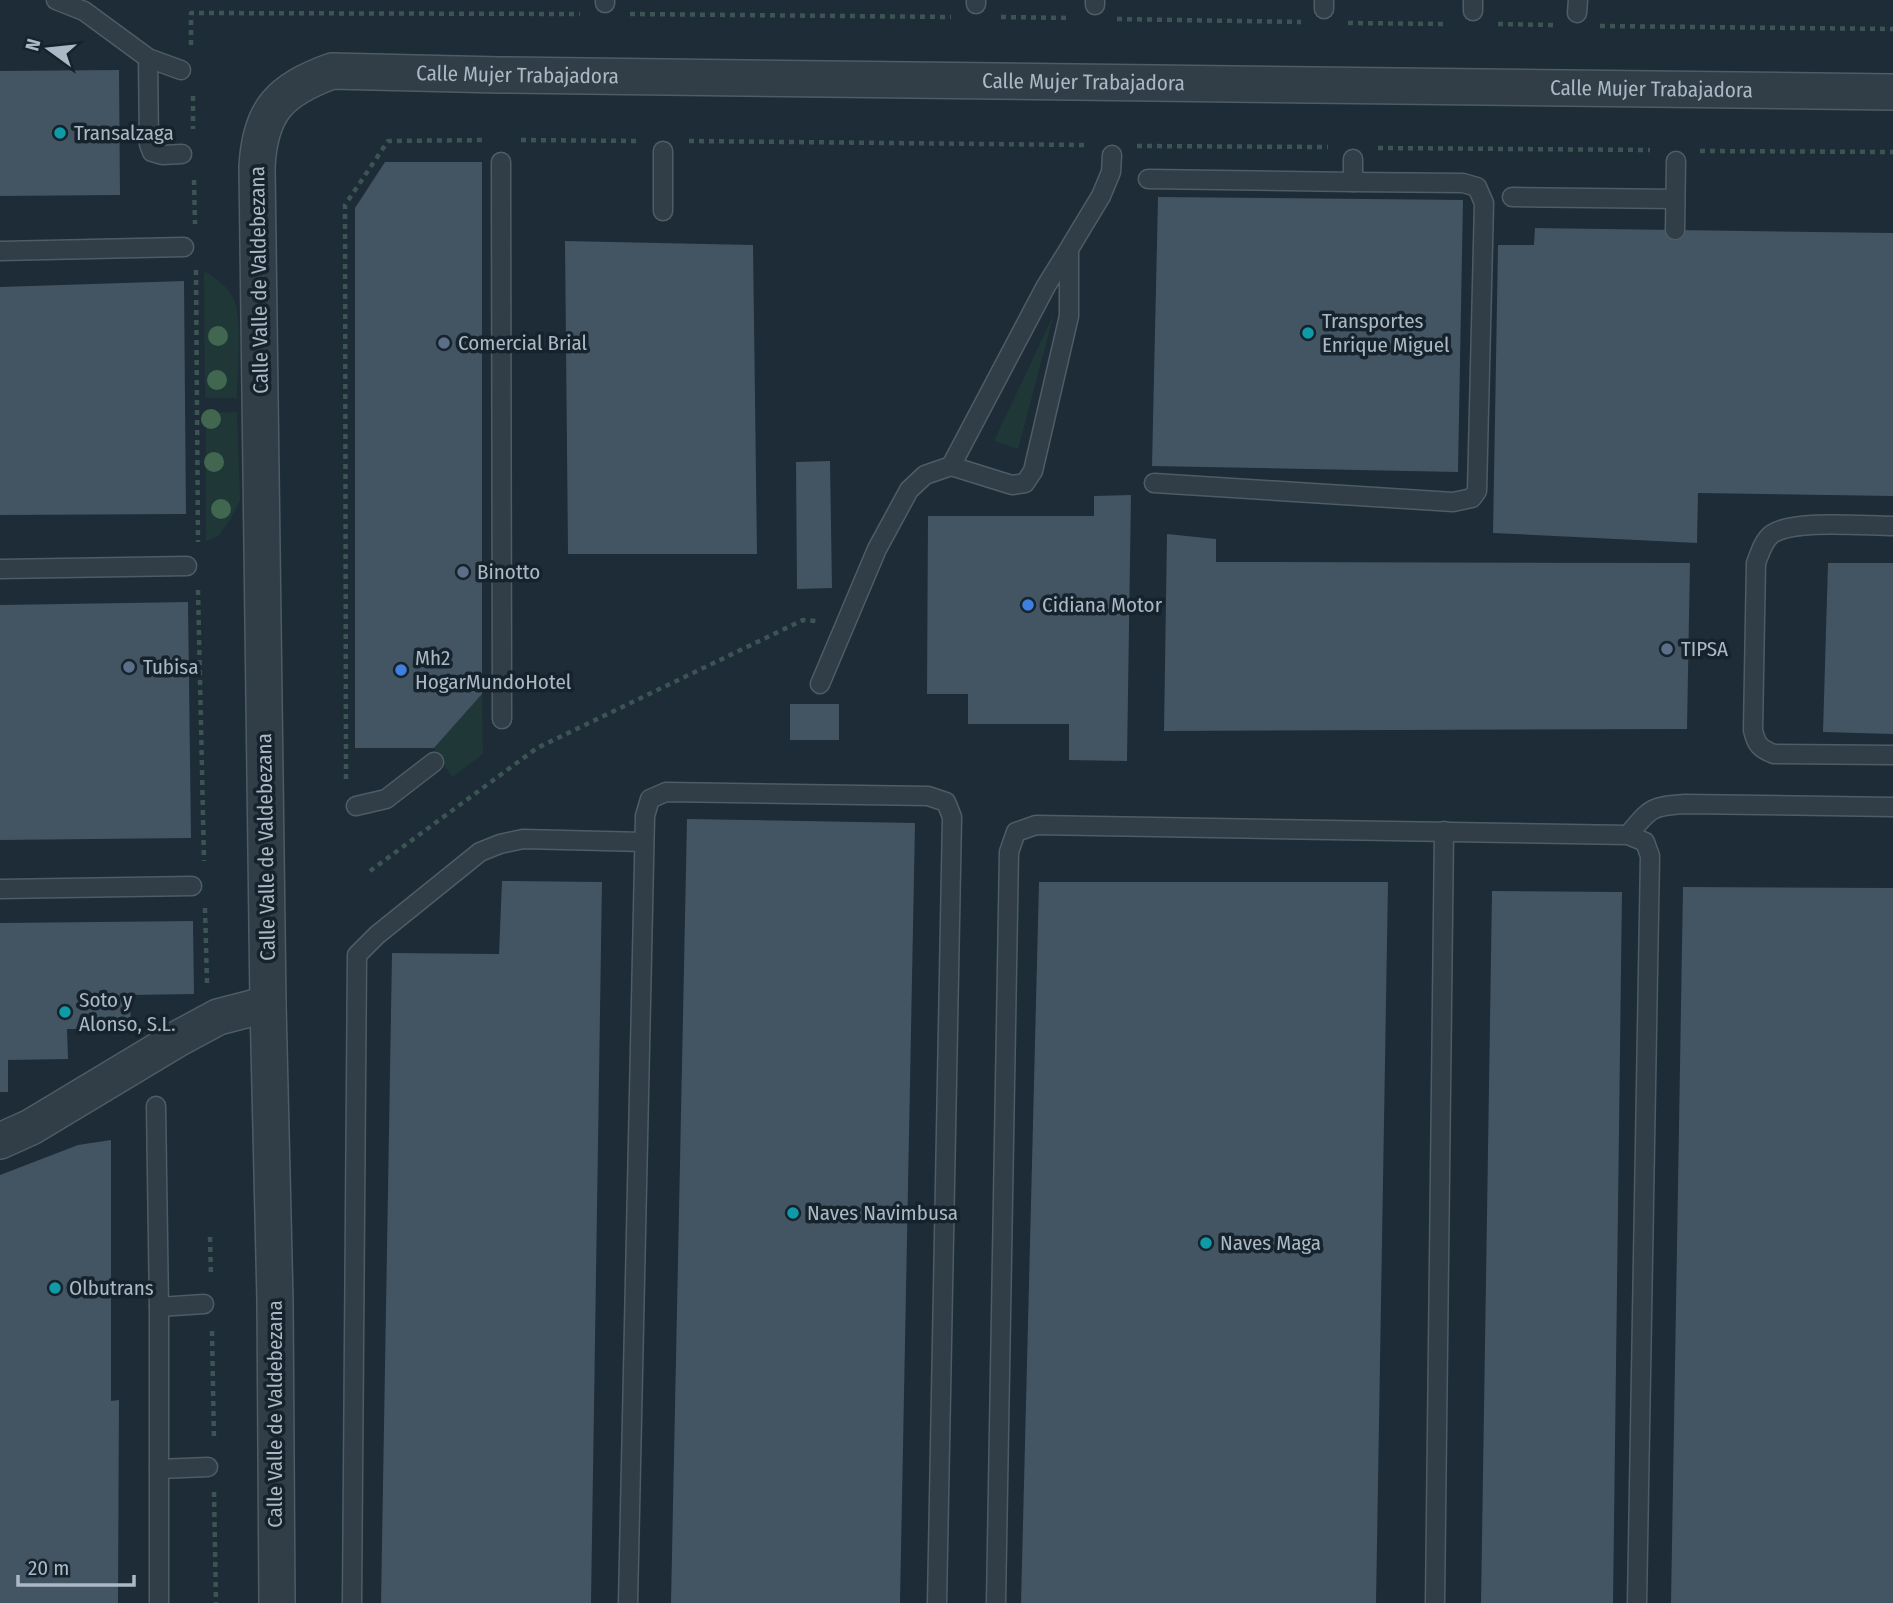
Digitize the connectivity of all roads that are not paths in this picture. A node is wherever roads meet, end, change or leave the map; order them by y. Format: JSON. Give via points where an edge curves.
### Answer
{"nodes":[{"id":1,"x":56,"y":0,"type":"edge"},
{"id":2,"x":148,"y":58,"type":"junction"},
{"id":3,"x":181,"y":70,"type":"dead end"},
{"id":4,"x":1893,"y":92,"type":"edge"},
{"id":5,"x":282,"y":97,"type":"joint"},
{"id":6,"x":663,"y":144,"type":"road end"},
{"id":7,"x":188,"y":148,"type":"road end"},
{"id":8,"x":1113,"y":149,"type":"road end"},
{"id":9,"x":1347,"y":153,"type":"road end"},
{"id":10,"x":1675,"y":154,"type":"road end"},
{"id":11,"x":501,"y":162,"type":"dead end"},
{"id":12,"x":1147,"y":179,"type":"dead end"},
{"id":13,"x":1353,"y":182,"type":"junction"},
{"id":14,"x":1512,"y":197,"type":"dead end"},
{"id":15,"x":1675,"y":199,"type":"junction"},
{"id":16,"x":663,"y":211,"type":"dead end"},
{"id":17,"x":1675,"y":230,"type":"dead end"},
{"id":18,"x":184,"y":247,"type":"dead end"},
{"id":19,"x":1069,"y":249,"type":"junction"},
{"id":20,"x":0,"y":251,"type":"edge"},
{"id":21,"x":951,"y":466,"type":"junction"},
{"id":22,"x":1154,"y":483,"type":"dead end"},
{"id":23,"x":1893,"y":526,"type":"edge"},
{"id":24,"x":187,"y":566,"type":"dead end"},
{"id":25,"x":0,"y":569,"type":"edge"},
{"id":26,"x":820,"y":684,"type":"dead end"},
{"id":27,"x":502,"y":719,"type":"dead end"},
{"id":28,"x":1893,"y":755,"type":"edge"},
{"id":29,"x":434,"y":762,"type":"dead end"},
{"id":30,"x":356,"y":806,"type":"dead end"},
{"id":31,"x":1893,"y":807,"type":"edge"},
{"id":32,"x":1444,"y":831,"type":"junction"},
{"id":33,"x":1628,"y":835,"type":"junction"},
{"id":34,"x":644,"y":842,"type":"junction"},
{"id":35,"x":198,"y":879,"type":"road end"},
{"id":36,"x":0,"y":889,"type":"edge"},
{"id":37,"x":268,"y":1004,"type":"junction"},
{"id":38,"x":156,"y":1106,"type":"dead end"},
{"id":39,"x":0,"y":1142,"type":"edge"},
{"id":40,"x":204,"y":1304,"type":"dead end"},
{"id":41,"x":159,"y":1307,"type":"junction"},
{"id":42,"x":212,"y":1467,"type":"road end"},
{"id":43,"x":159,"y":1469,"type":"junction"},
{"id":44,"x":159,"y":1603,"type":"edge"},
{"id":45,"x":277,"y":1603,"type":"edge"},
{"id":46,"x":352,"y":1603,"type":"edge"},
{"id":47,"x":628,"y":1603,"type":"edge"},
{"id":48,"x":937,"y":1603,"type":"edge"},
{"id":49,"x":996,"y":1603,"type":"edge"},
{"id":50,"x":1435,"y":1603,"type":"edge"},
{"id":51,"x":1637,"y":1603,"type":"edge"}],
"edges":[{"from":1,"to":2,"type":"lane","via":[[84,11]]},
{"from":2,"to":3,"type":"lane"},
{"from":2,"to":7,"type":"lane","via":[[152,152],[162,155]]},
{"from":4,"to":5,"type":"street","name":"Calle Mujer Trabajadora","via":[[332,71],[309,79]]},
{"from":5,"to":37,"type":"street","name":"Calle Valle de Valdebezana","via":[[259,140],[257,167]]},
{"from":6,"to":16,"type":"lane"},
{"from":8,"to":19,"type":"lane","via":[[1111,172],[1101,196]]},
{"from":9,"to":13,"type":"lane"},
{"from":10,"to":15,"type":"lane"},
{"from":11,"to":27,"type":"lane"},
{"from":12,"to":13,"type":"lane"},
{"from":13,"to":22,"type":"lane","via":[[1463,183],[1477,187],[1484,203],[1478,491],[1472,498],[1453,502]]},
{"from":14,"to":15,"type":"lane"},
{"from":15,"to":17,"type":"lane"},
{"from":18,"to":20,"type":"lane"},
{"from":19,"to":21,"type":"lane"},
{"from":19,"to":21,"type":"lane","via":[[1069,316],[1033,471],[1025,483],[1013,485]]},
{"from":21,"to":26,"type":"lane","via":[[925,475],[909,490],[877,549]]},
{"from":23,"to":28,"type":"lane","via":[[1790,527],[1771,535],[1762,546],[1756,563],[1753,730],[1756,743],[1774,754]]},
{"from":24,"to":25,"type":"lane"},
{"from":29,"to":30,"type":"lane","via":[[386,799]]},
{"from":31,"to":33,"type":"lane","via":[[1661,806],[1647,813]]},
{"from":32,"to":33,"type":"lane"},
{"from":32,"to":49,"type":"lane","via":[[1035,825],[1016,832],[1009,852]]},
{"from":32,"to":50,"type":"lane"},
{"from":33,"to":51,"type":"lane","via":[[1645,842],[1650,856]]},
{"from":34,"to":46,"type":"lane","via":[[523,839],[500,844],[480,852],[357,955]]},
{"from":34,"to":47,"type":"lane"},
{"from":34,"to":48,"type":"lane","via":[[650,799],[666,792],[928,796],[946,802],[952,817]]},
{"from":35,"to":36,"type":"lane"},
{"from":37,"to":39,"type":"street","via":[[218,1017]]},
{"from":37,"to":45,"type":"street","name":"Calle Valle de Valdebezana"},
{"from":38,"to":41,"type":"lane"},
{"from":40,"to":41,"type":"lane"},
{"from":41,"to":43,"type":"lane"},
{"from":42,"to":43,"type":"lane"},
{"from":43,"to":44,"type":"lane"}]}
